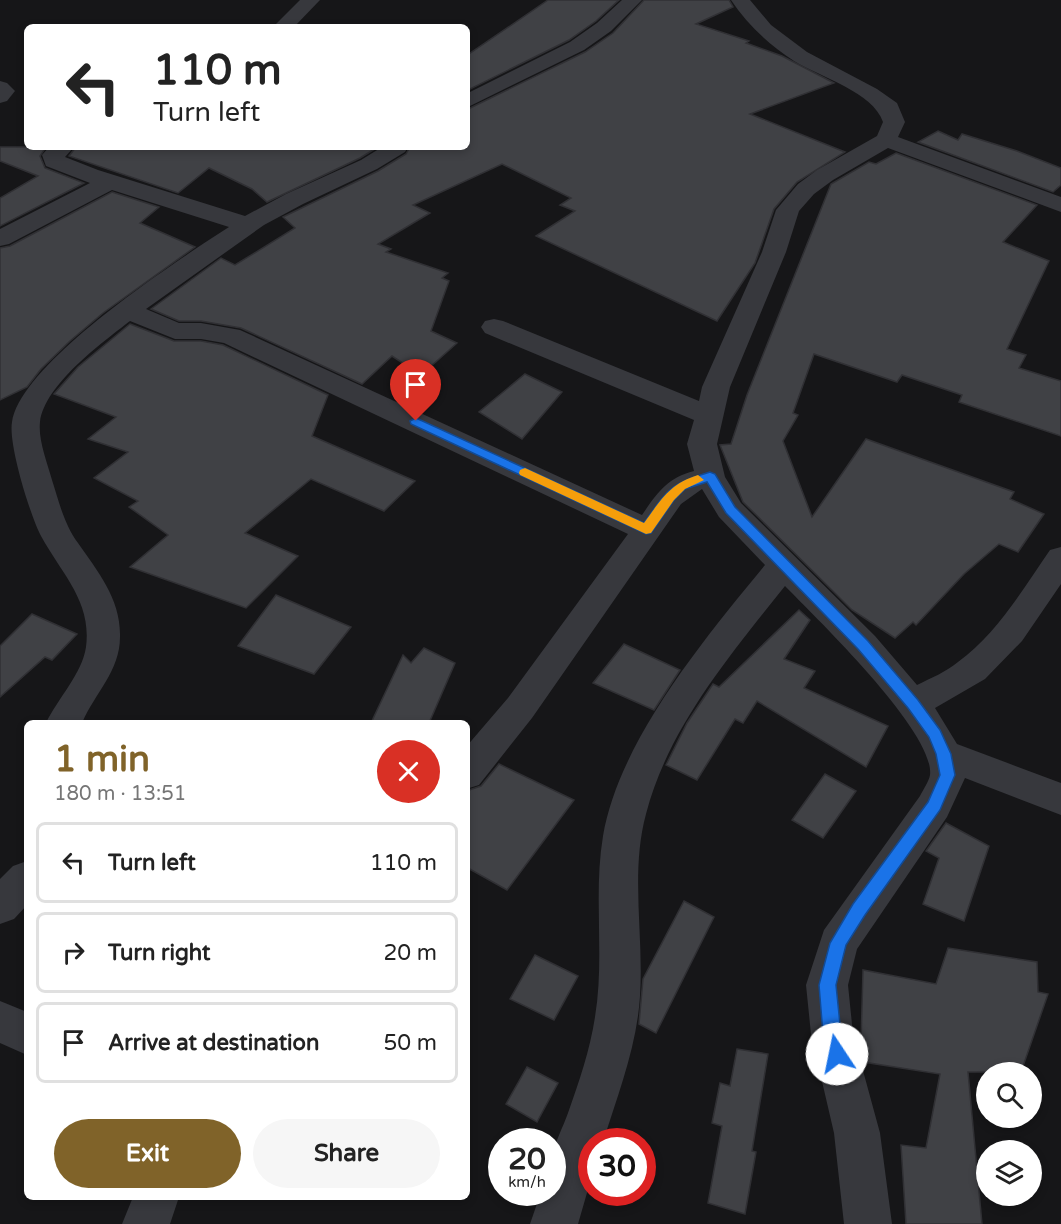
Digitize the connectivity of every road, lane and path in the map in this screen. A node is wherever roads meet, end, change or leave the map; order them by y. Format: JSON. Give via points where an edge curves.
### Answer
{"nodes":[{"id":1,"x":311,"y":0,"type":"edge"},
{"id":2,"x":633,"y":0,"type":"edge"},
{"id":3,"x":740,"y":0,"type":"edge"},
{"id":4,"x":287,"y":24,"type":"edge"},
{"id":5,"x":0,"y":87,"type":"edge"},
{"id":6,"x":0,"y":97,"type":"edge"},
{"id":7,"x":470,"y":100,"type":"edge"},
{"id":8,"x":886,"y":140,"type":"junction"},
{"id":9,"x":59,"y":150,"type":"edge"},
{"id":10,"x":392,"y":150,"type":"edge"},
{"id":11,"x":111,"y":181,"type":"junction"},
{"id":12,"x":1061,"y":205,"type":"edge"},
{"id":13,"x":248,"y":225,"type":"junction"},
{"id":14,"x":0,"y":239,"type":"edge"},
{"id":15,"x":127,"y":310,"type":"junction"},
{"id":16,"x":494,"y":327,"type":"dead end"},
{"id":17,"x":708,"y":415,"type":"junction"},
{"id":18,"x":29,"y":447,"type":"junction"},
{"id":19,"x":0,"y":451,"type":"edge"},
{"id":20,"x":710,"y":477,"type":"junction"},
{"id":21,"x":646,"y":530,"type":"junction"},
{"id":22,"x":1061,"y":558,"type":"edge"},
{"id":23,"x":783,"y":566,"type":"junction"},
{"id":24,"x":913,"y":704,"type":"junction"},
{"id":25,"x":65,"y":720,"type":"edge"},
{"id":26,"x":944,"y":754,"type":"junction"},
{"id":27,"x":470,"y":769,"type":"edge"},
{"id":28,"x":1061,"y":799,"type":"edge"},
{"id":29,"x":24,"y":881,"type":"edge"},
{"id":30,"x":0,"y":906,"type":"edge"},
{"id":31,"x":0,"y":1021,"type":"edge"},
{"id":32,"x":24,"y":1033,"type":"edge"},
{"id":33,"x":155,"y":1200,"type":"edge"},
{"id":34,"x":146,"y":1224,"type":"edge"},
{"id":35,"x":554,"y":1224,"type":"edge"},
{"id":36,"x":868,"y":1224,"type":"edge"}],
"edges":[{"from":1,"to":4,"type":"street"},
{"from":2,"to":7,"type":"street","via":[[577,46]]},
{"from":3,"to":8,"type":"street","via":[[764,29],[800,56],[890,108],[894,122]]},
{"from":5,"to":6,"type":"street","via":[[4,91]]},
{"from":8,"to":12,"type":"street"},
{"from":8,"to":17,"type":"street","via":[[825,175],[788,210]]},
{"from":9,"to":11,"type":"street","via":[[52,155],[54,160]]},
{"from":10,"to":13,"type":"street"},
{"from":11,"to":13,"type":"street"},
{"from":11,"to":14,"type":"street"},
{"from":13,"to":15,"type":"street"},
{"from":15,"to":18,"type":"street","via":[[86,342],[32,402],[26,422]]},
{"from":15,"to":21,"type":"street","via":[[175,331],[231,336]]},
{"from":16,"to":17,"type":"street"},
{"from":17,"to":20,"type":"street","via":[[702,444]]},
{"from":18,"to":19,"type":"street"},
{"from":18,"to":25,"type":"street","via":[[53,532],[90,583],[102,621],[104,645],[97,668]]},
{"from":20,"to":21,"type":"street","via":[[680,486]]},
{"from":20,"to":23,"type":"street","via":[[730,510]]},
{"from":21,"to":27,"type":"street","via":[[520,708]]},
{"from":22,"to":24,"type":"street","via":[[1032,602],[974,669],[947,688]]},
{"from":23,"to":24,"type":"street","via":[[863,645]]},
{"from":23,"to":35,"type":"street","via":[[730,631],[674,715],[652,752],[627,814],[621,844],[620,977],[612,1047]]},
{"from":24,"to":26,"type":"street"},
{"from":26,"to":28,"type":"street"},
{"from":26,"to":36,"type":"street","via":[[948,775],[934,806],[838,943],[827,985],[832,1034],[857,1133]]},
{"from":29,"to":30,"type":"street"},
{"from":31,"to":32,"type":"street"},
{"from":33,"to":34,"type":"street"}]}
